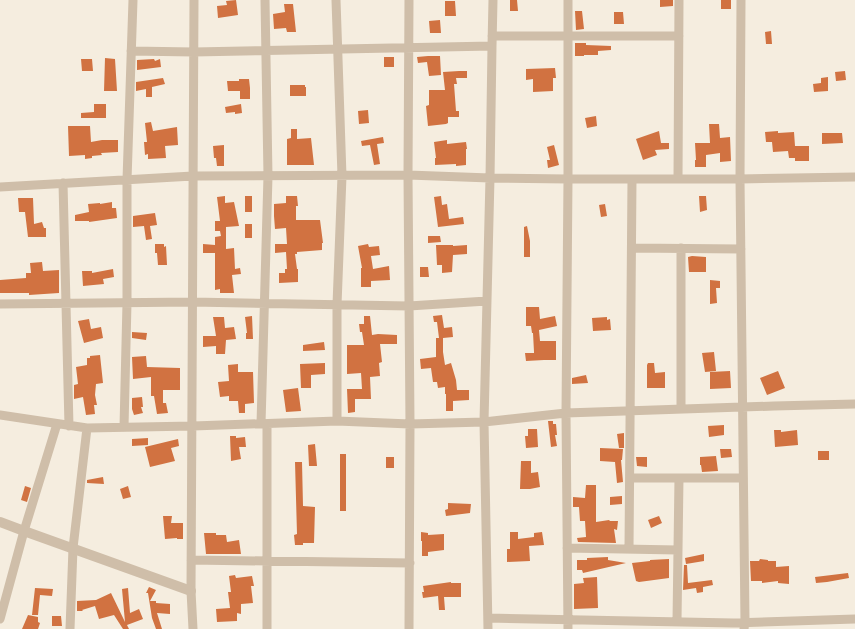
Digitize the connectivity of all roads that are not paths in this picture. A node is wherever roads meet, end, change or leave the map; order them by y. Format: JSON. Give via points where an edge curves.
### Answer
{"nodes":[{"id":1,"x":133,"y":0,"type":"edge"},
{"id":2,"x":194,"y":0,"type":"edge"},
{"id":3,"x":266,"y":0,"type":"edge"},
{"id":4,"x":336,"y":0,"type":"edge"},
{"id":5,"x":409,"y":0,"type":"edge"},
{"id":6,"x":493,"y":0,"type":"edge"},
{"id":7,"x":568,"y":0,"type":"edge"},
{"id":8,"x":679,"y":0,"type":"edge"},
{"id":9,"x":741,"y":0,"type":"edge"},
{"id":10,"x":568,"y":36,"type":"junction"},
{"id":11,"x":679,"y":36,"type":"junction"},
{"id":12,"x":492,"y":41,"type":"junction"},
{"id":13,"x":409,"y":48,"type":"junction"},
{"id":14,"x":338,"y":49,"type":"junction"},
{"id":15,"x":131,"y":50,"type":"junction"},
{"id":16,"x":266,"y":51,"type":"junction"},
{"id":17,"x":194,"y":52,"type":"junction"},
{"id":18,"x":408,"y":175,"type":"junction"},
{"id":19,"x":193,"y":176,"type":"junction"},
{"id":20,"x":268,"y":176,"type":"junction"},
{"id":21,"x":342,"y":176,"type":"junction"},
{"id":22,"x":855,"y":177,"type":"edge"},
{"id":23,"x":490,"y":178,"type":"junction"},
{"id":24,"x":568,"y":179,"type":"junction"},
{"id":25,"x":632,"y":179,"type":"junction"},
{"id":26,"x":678,"y":179,"type":"junction"},
{"id":27,"x":740,"y":179,"type":"junction"},
{"id":28,"x":127,"y":180,"type":"junction"},
{"id":29,"x":63,"y":183,"type":"junction"},
{"id":30,"x":0,"y":187,"type":"edge"},
{"id":31,"x":632,"y":248,"type":"junction"},
{"id":32,"x":681,"y":248,"type":"junction"},
{"id":33,"x":741,"y":249,"type":"junction"},
{"id":34,"x":487,"y":301,"type":"junction"},
{"id":35,"x":193,"y":302,"type":"junction"},
{"id":36,"x":66,"y":303,"type":"junction"},
{"id":37,"x":127,"y":303,"type":"junction"},
{"id":38,"x":0,"y":304,"type":"edge"},
{"id":39,"x":264,"y":304,"type":"junction"},
{"id":40,"x":337,"y":305,"type":"junction"},
{"id":41,"x":410,"y":306,"type":"junction"},
{"id":42,"x":855,"y":404,"type":"edge"},
{"id":43,"x":742,"y":407,"type":"junction"},
{"id":44,"x":681,"y":409,"type":"junction"},
{"id":45,"x":630,"y":411,"type":"junction"},
{"id":46,"x":566,"y":414,"type":"junction"},
{"id":47,"x":0,"y":415,"type":"edge"},
{"id":48,"x":337,"y":421,"type":"junction"},
{"id":49,"x":484,"y":422,"type":"junction"},
{"id":50,"x":57,"y":424,"type":"junction"},
{"id":51,"x":264,"y":424,"type":"junction"},
{"id":52,"x":410,"y":424,"type":"junction"},
{"id":53,"x":69,"y":426,"type":"junction"},
{"id":54,"x":192,"y":426,"type":"junction"},
{"id":55,"x":124,"y":427,"type":"junction"},
{"id":56,"x":87,"y":428,"type":"junction"},
{"id":57,"x":630,"y":478,"type":"junction"},
{"id":58,"x":679,"y":478,"type":"junction"},
{"id":59,"x":743,"y":478,"type":"junction"},
{"id":60,"x":0,"y":522,"type":"edge"},
{"id":61,"x":24,"y":531,"type":"junction"},
{"id":62,"x":73,"y":548,"type":"junction"},
{"id":63,"x":567,"y":548,"type":"junction"},
{"id":64,"x":629,"y":549,"type":"junction"},
{"id":65,"x":678,"y":550,"type":"junction"},
{"id":66,"x":191,"y":560,"type":"junction"},
{"id":67,"x":267,"y":561,"type":"junction"},
{"id":68,"x":410,"y":563,"type":"junction"},
{"id":69,"x":191,"y":591,"type":"junction"},
{"id":70,"x":488,"y":618,"type":"junction"},
{"id":71,"x":0,"y":619,"type":"edge"},
{"id":72,"x":568,"y":619,"type":"junction"},
{"id":73,"x":855,"y":619,"type":"edge"},
{"id":74,"x":677,"y":621,"type":"junction"},
{"id":75,"x":745,"y":626,"type":"edge"},
{"id":76,"x":70,"y":629,"type":"edge"},
{"id":77,"x":193,"y":629,"type":"edge"},
{"id":78,"x":267,"y":629,"type":"edge"},
{"id":79,"x":409,"y":629,"type":"edge"},
{"id":80,"x":488,"y":629,"type":"edge"},
{"id":81,"x":568,"y":629,"type":"edge"}],
"edges":[{"from":1,"to":15,"type":"street"},
{"from":2,"to":17,"type":"street"},
{"from":3,"to":16,"type":"street"},
{"from":4,"to":14,"type":"street"},
{"from":5,"to":13,"type":"street"},
{"from":6,"to":12,"type":"street"},
{"from":7,"to":10,"type":"street"},
{"from":8,"to":11,"type":"street"},
{"from":9,"to":27,"type":"street"},
{"from":10,"to":11,"type":"street"},
{"from":10,"to":12,"type":"street"},
{"from":10,"to":24,"type":"street"},
{"from":11,"to":26,"type":"street"},
{"from":12,"to":13,"type":"street"},
{"from":12,"to":23,"type":"street"},
{"from":13,"to":14,"type":"street"},
{"from":13,"to":18,"type":"street"},
{"from":14,"to":16,"type":"street"},
{"from":14,"to":21,"type":"street"},
{"from":15,"to":17,"type":"street"},
{"from":15,"to":28,"type":"street"},
{"from":16,"to":17,"type":"street"},
{"from":16,"to":20,"type":"street"},
{"from":17,"to":19,"type":"street"},
{"from":18,"to":21,"type":"street"},
{"from":18,"to":23,"type":"street"},
{"from":18,"to":41,"type":"street"},
{"from":19,"to":20,"type":"street"},
{"from":19,"to":28,"type":"street"},
{"from":19,"to":35,"type":"street"},
{"from":20,"to":21,"type":"street"},
{"from":20,"to":39,"type":"street"},
{"from":21,"to":40,"type":"street"},
{"from":22,"to":27,"type":"street"},
{"from":23,"to":24,"type":"street"},
{"from":23,"to":34,"type":"street"},
{"from":24,"to":25,"type":"street"},
{"from":24,"to":46,"type":"street"},
{"from":25,"to":26,"type":"street"},
{"from":25,"to":31,"type":"street"},
{"from":26,"to":27,"type":"street"},
{"from":27,"to":33,"type":"street"},
{"from":28,"to":29,"type":"street"},
{"from":28,"to":37,"type":"street"},
{"from":29,"to":30,"type":"street"},
{"from":29,"to":36,"type":"street"},
{"from":31,"to":32,"type":"street"},
{"from":31,"to":45,"type":"street"},
{"from":32,"to":33,"type":"street"},
{"from":32,"to":44,"type":"street"},
{"from":33,"to":43,"type":"street"},
{"from":34,"to":41,"type":"street"},
{"from":34,"to":49,"type":"street"},
{"from":35,"to":37,"type":"street"},
{"from":35,"to":39,"type":"street"},
{"from":35,"to":54,"type":"street"},
{"from":36,"to":37,"type":"street"},
{"from":36,"to":38,"type":"street"},
{"from":36,"to":53,"type":"street"},
{"from":37,"to":55,"type":"street"},
{"from":39,"to":40,"type":"street"},
{"from":39,"to":51,"type":"street"},
{"from":40,"to":41,"type":"street"},
{"from":40,"to":48,"type":"street"},
{"from":41,"to":52,"type":"street"},
{"from":42,"to":43,"type":"street"},
{"from":43,"to":44,"type":"street"},
{"from":43,"to":59,"type":"street"},
{"from":44,"to":45,"type":"street"},
{"from":45,"to":46,"type":"street"},
{"from":45,"to":57,"type":"street"},
{"from":46,"to":49,"type":"street"},
{"from":46,"to":63,"type":"street"},
{"from":47,"to":50,"type":"street"},
{"from":48,"to":51,"type":"street"},
{"from":48,"to":52,"type":"street"},
{"from":49,"to":52,"type":"street"},
{"from":49,"to":70,"type":"street"},
{"from":50,"to":53,"type":"street"},
{"from":50,"to":61,"type":"street"},
{"from":51,"to":54,"type":"street"},
{"from":51,"to":67,"type":"street"},
{"from":52,"to":68,"type":"street"},
{"from":53,"to":56,"type":"street"},
{"from":54,"to":55,"type":"street"},
{"from":54,"to":66,"type":"street"},
{"from":55,"to":56,"type":"street"},
{"from":56,"to":62,"type":"street"},
{"from":57,"to":58,"type":"street"},
{"from":57,"to":64,"type":"street"},
{"from":58,"to":59,"type":"street"},
{"from":58,"to":65,"type":"street"},
{"from":59,"to":75,"type":"street"},
{"from":60,"to":61,"type":"street"},
{"from":61,"to":62,"type":"street"},
{"from":61,"to":71,"type":"street"},
{"from":62,"to":69,"type":"street"},
{"from":62,"to":76,"type":"street"},
{"from":63,"to":64,"type":"street"},
{"from":63,"to":72,"type":"street"},
{"from":64,"to":65,"type":"street"},
{"from":65,"to":74,"type":"street"},
{"from":66,"to":67,"type":"street"},
{"from":66,"to":69,"type":"street"},
{"from":67,"to":68,"type":"street"},
{"from":67,"to":78,"type":"street"},
{"from":68,"to":79,"type":"street"},
{"from":69,"to":77,"type":"street"},
{"from":70,"to":72,"type":"street"},
{"from":70,"to":80,"type":"street"},
{"from":72,"to":74,"type":"street"},
{"from":72,"to":81,"type":"street"},
{"from":73,"to":75,"type":"street"},
{"from":74,"to":75,"type":"street"}]}
